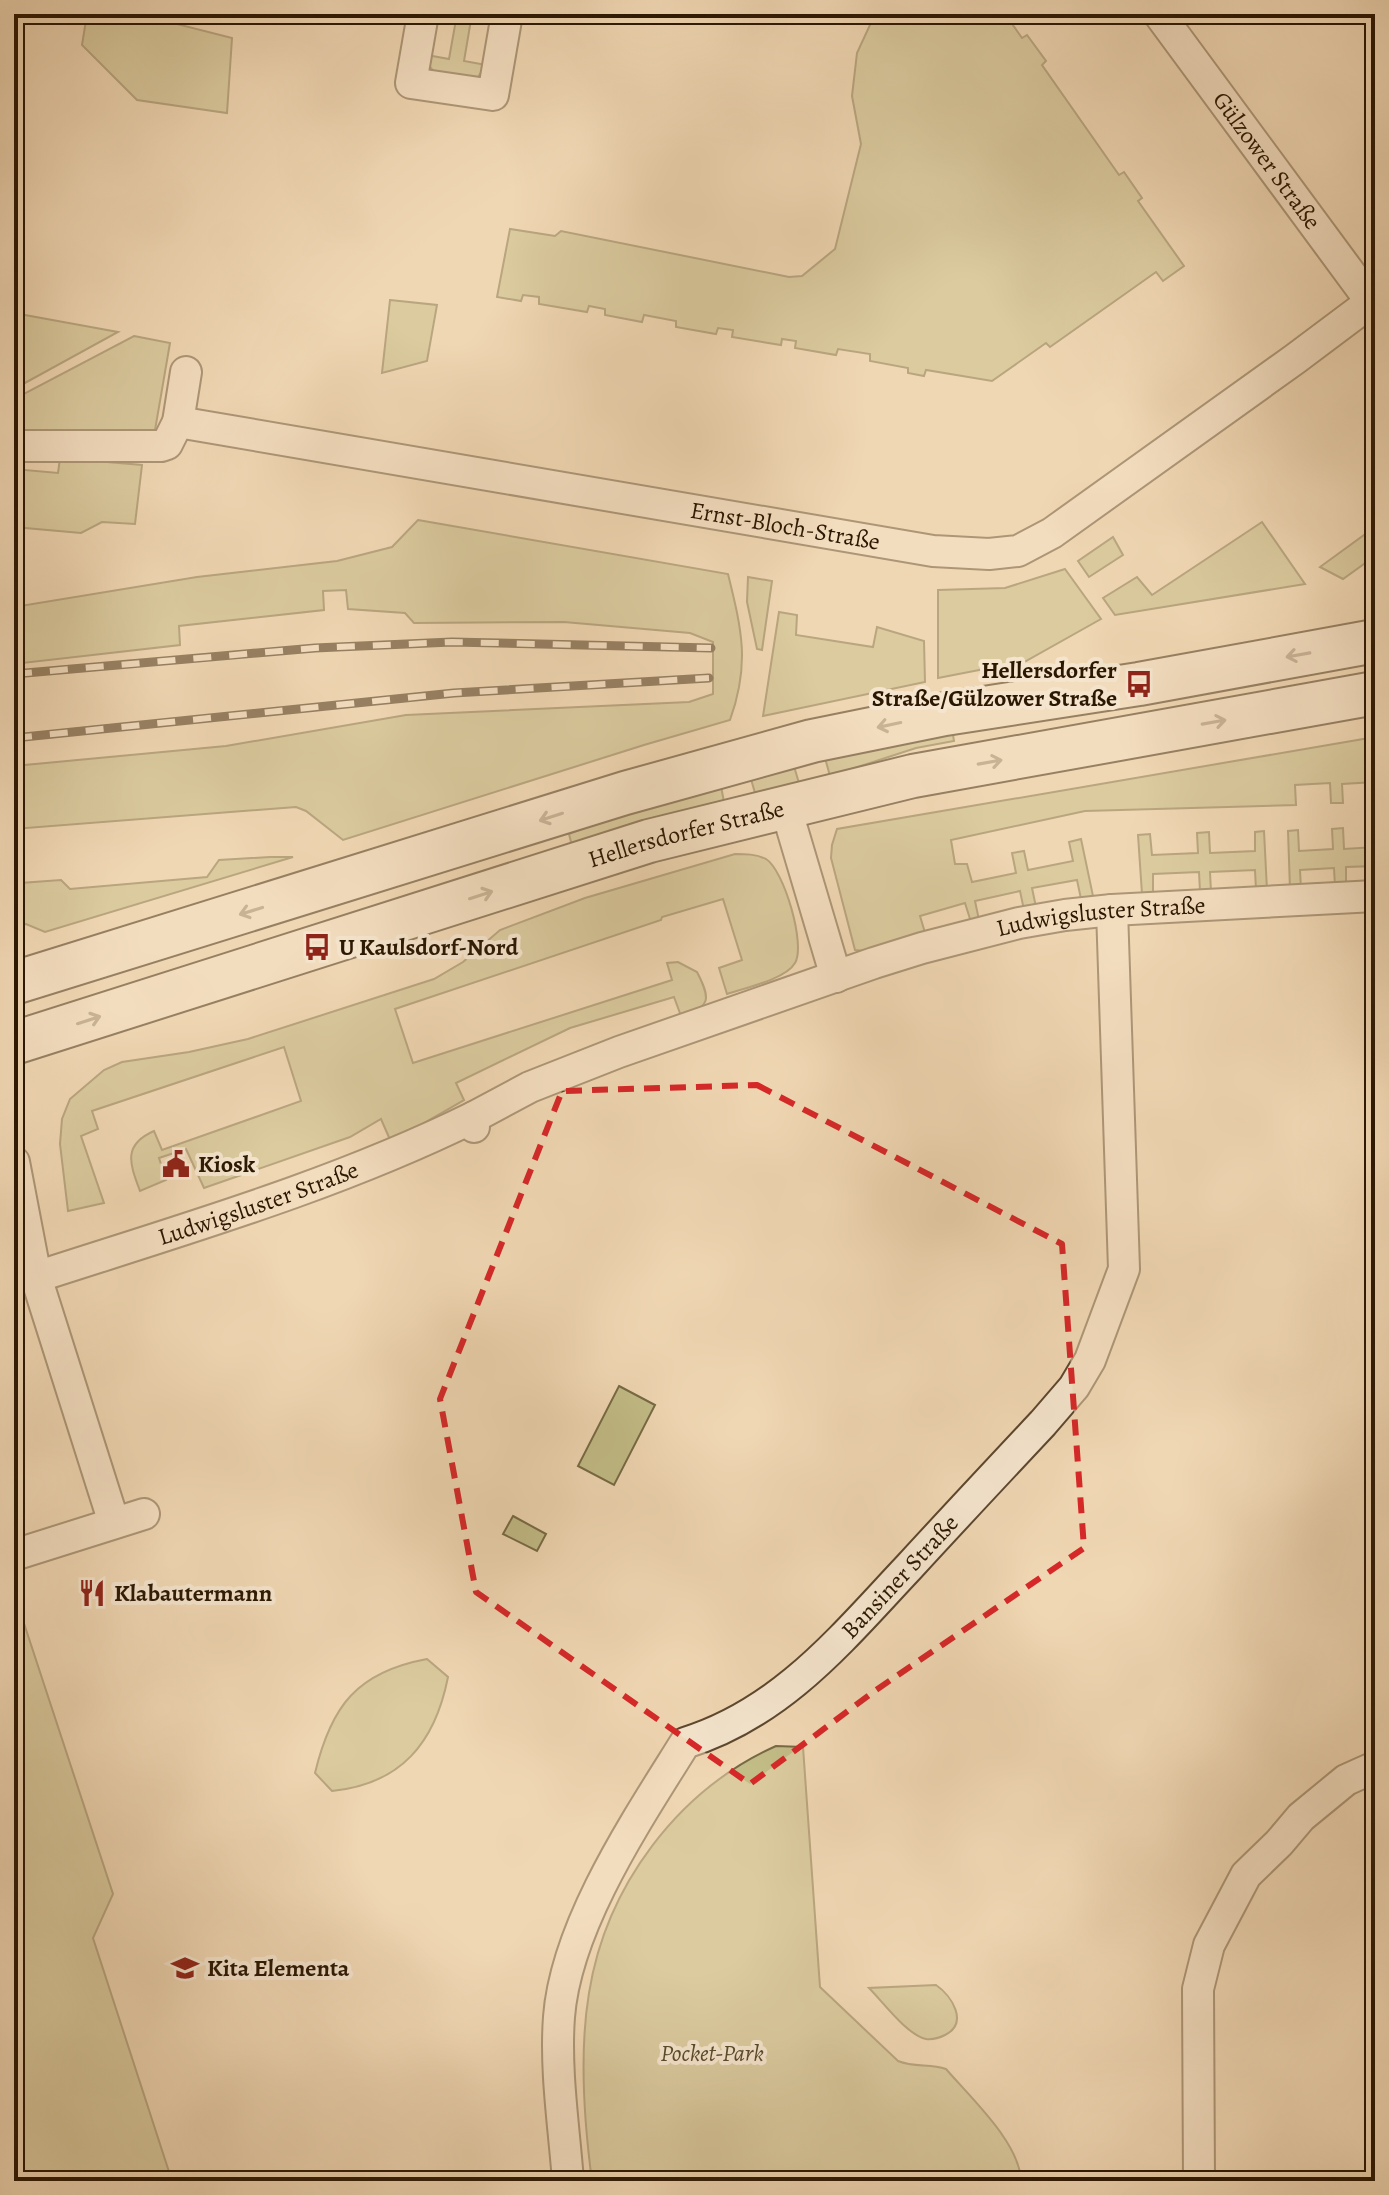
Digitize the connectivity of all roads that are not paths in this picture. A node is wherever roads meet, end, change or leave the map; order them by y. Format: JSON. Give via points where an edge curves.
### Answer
{"nodes":[{"id":1,"x":423,"y":14,"type":"edge"},
{"id":2,"x":507,"y":14,"type":"edge"},
{"id":3,"x":1159,"y":14,"type":"edge"},
{"id":4,"x":1373,"y":304,"type":"edge"},
{"id":5,"x":186,"y":372,"type":"dead end"},
{"id":6,"x":178,"y":422,"type":"junction"},
{"id":7,"x":14,"y":446,"type":"edge"},
{"id":8,"x":1375,"y":641,"type":"edge"},
{"id":9,"x":1375,"y":693,"type":"edge"},
{"id":10,"x":785,"y":805,"type":"junction"},
{"id":11,"x":1375,"y":896,"type":"edge"},
{"id":12,"x":1112,"y":910,"type":"junction"},
{"id":13,"x":836,"y":977,"type":"junction"},
{"id":14,"x":14,"y":983,"type":"edge"},
{"id":15,"x":14,"y":1043,"type":"edge"},
{"id":16,"x":14,"y":1162,"type":"edge"},
{"id":17,"x":36,"y":1277,"type":"junction"},
{"id":18,"x":144,"y":1514,"type":"dead end"},
{"id":19,"x":114,"y":1523,"type":"junction"},
{"id":20,"x":14,"y":1555,"type":"edge"},
{"id":21,"x":1375,"y":1767,"type":"edge"},
{"id":22,"x":568,"y":2181,"type":"edge"},
{"id":23,"x":1199,"y":2181,"type":"edge"}],
"edges":[{"from":1,"to":2,"type":"street","via":[[411,83],[493,95]]},
{"from":3,"to":4,"type":"street","name":"Gülzower Straße"},
{"from":4,"to":6,"type":"street","name":"Ernst-Bloch-Straße","via":[[1052,533],[1018,551],[989,554],[933,551]]},
{"from":5,"to":6,"type":"street"},
{"from":6,"to":7,"type":"street","via":[[172,439],[161,446]]},
{"from":8,"to":14,"type":"main road","one_way":true,"via":[[812,741],[625,793]]},
{"from":10,"to":9,"type":"main road","name":"Hellersdorfer Straße","one_way":true,"via":[[913,776]]},
{"from":10,"to":13,"type":"street"},
{"from":15,"to":10,"type":"main road","name":"Hellersdorfer Straße","one_way":true,"via":[[649,841]]},
{"from":11,"to":12,"type":"street","name":"Ludwigsluster Straße"},
{"from":12,"to":13,"type":"street","name":"Ludwigsluster Straße","via":[[1019,923]]},
{"from":12,"to":22,"type":"street","name":"Bansiner Straße","via":[[1124,1269],[1098,1343],[1074,1387],[834,1650],[779,1696],[715,1734],[685,1743],[634,1824],[569,1965],[559,2016]]},
{"from":13,"to":17,"type":"street","name":"Ludwigsluster Straße","via":[[530,1087],[474,1122],[258,1206]]},
{"from":16,"to":17,"type":"street"},
{"from":17,"to":19,"type":"street"},
{"from":18,"to":19,"type":"street"},
{"from":19,"to":20,"type":"street"},
{"from":21,"to":23,"type":"street","via":[[1346,1780],[1301,1817],[1246,1875],[1209,1945],[1198,1989]]}]}
